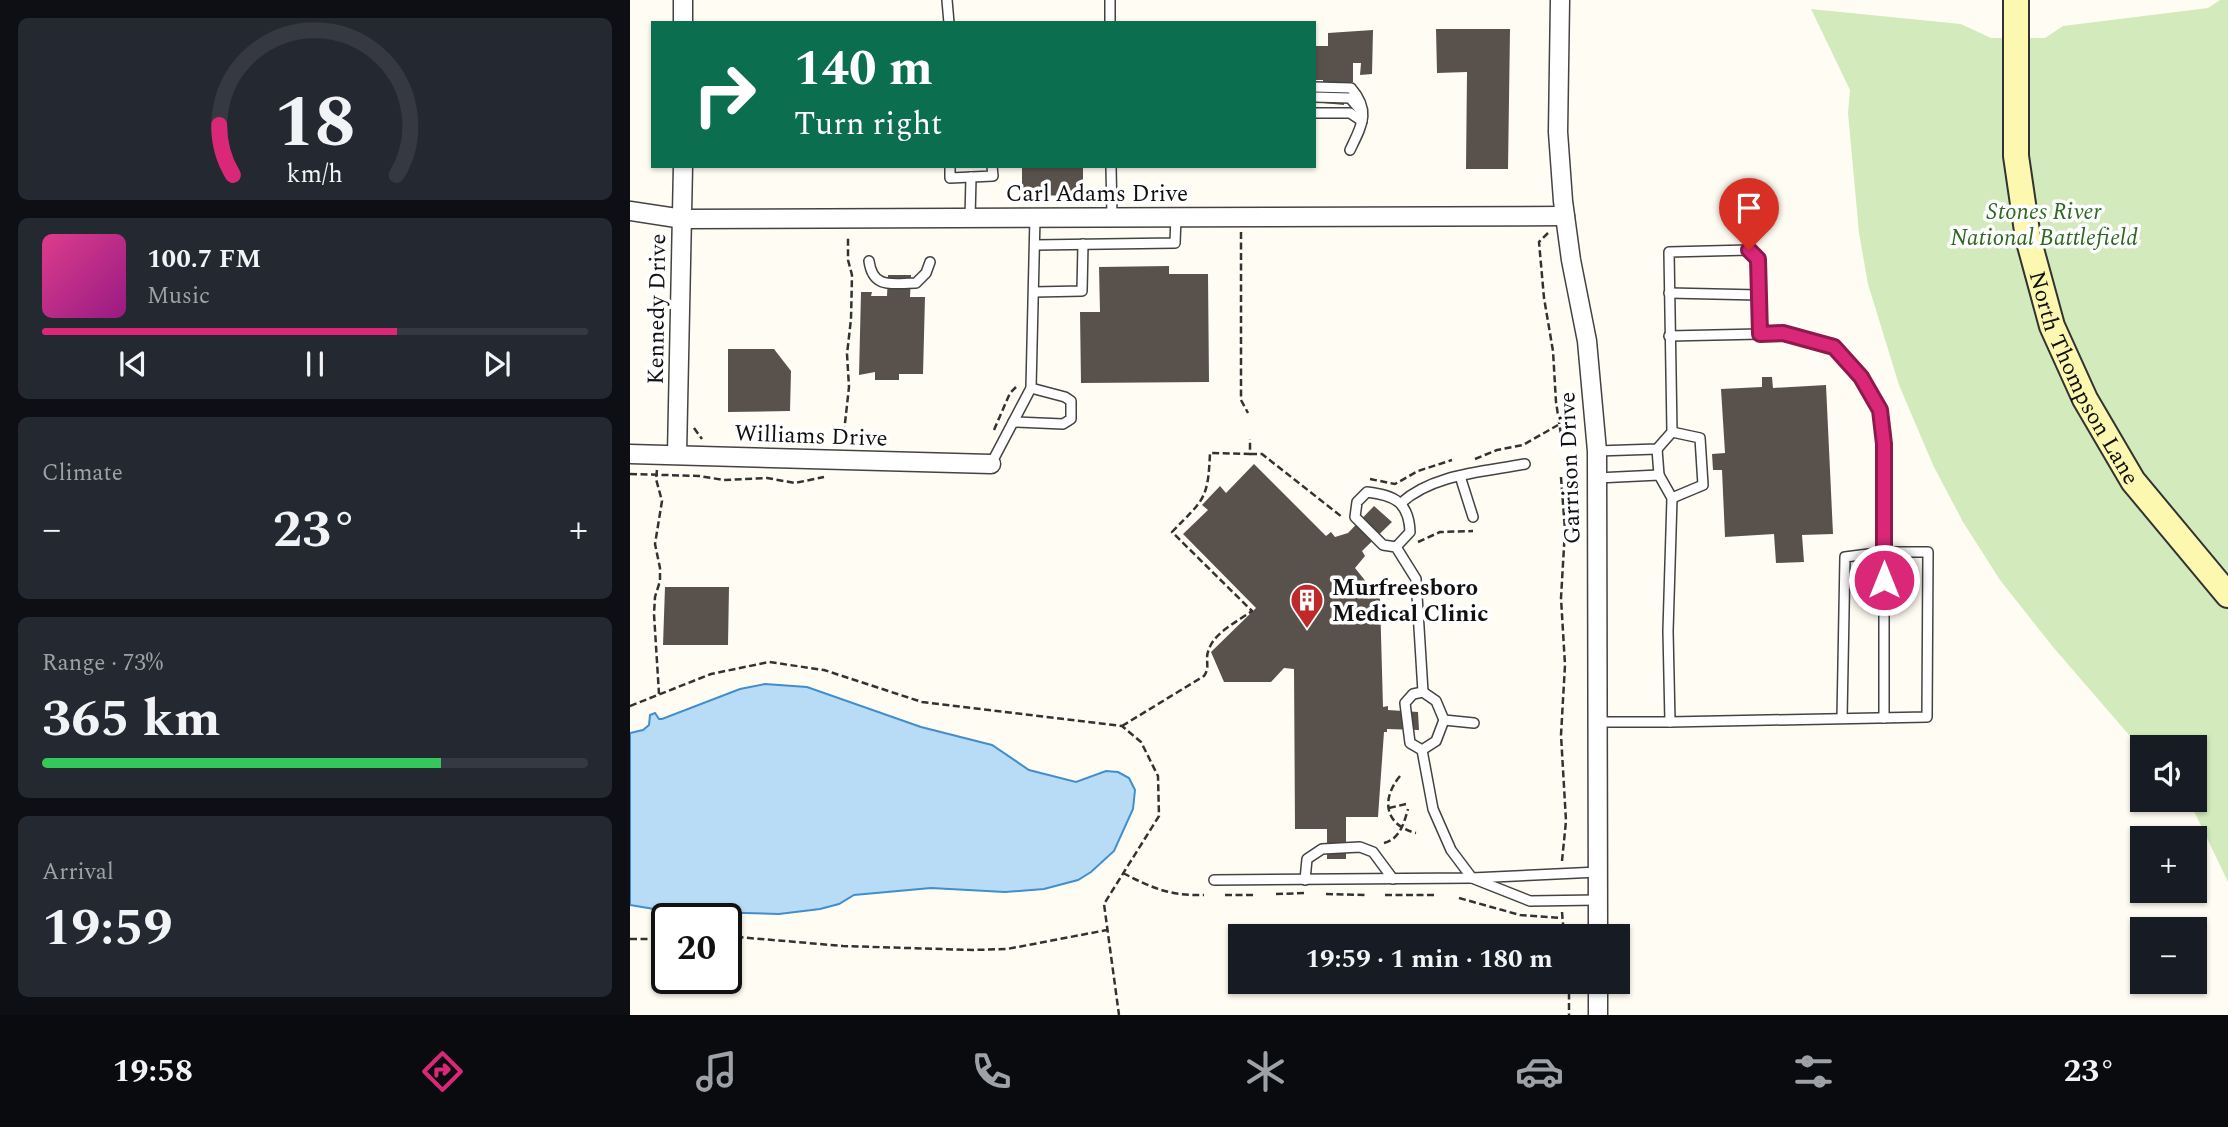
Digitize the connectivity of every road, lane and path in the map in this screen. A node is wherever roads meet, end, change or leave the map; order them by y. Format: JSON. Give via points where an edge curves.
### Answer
{"nodes":[{"id":1,"x":683,"y":0,"type":"edge"},
{"id":2,"x":947,"y":0,"type":"edge"},
{"id":3,"x":1110,"y":0,"type":"edge"},
{"id":4,"x":1560,"y":0,"type":"edge"},
{"id":5,"x":2016,"y":0,"type":"edge"},
{"id":6,"x":683,"y":21,"type":"edge"},
{"id":7,"x":949,"y":21,"type":"edge"},
{"id":8,"x":1110,"y":21,"type":"edge"},
{"id":9,"x":1316,"y":86,"type":"edge"},
{"id":10,"x":1316,"y":97,"type":"edge"},
{"id":11,"x":1316,"y":113,"type":"edge"},
{"id":12,"x":1362,"y":116,"type":"junction"},
{"id":13,"x":1350,"y":150,"type":"dead end"},
{"id":14,"x":683,"y":168,"type":"edge"},
{"id":15,"x":950,"y":168,"type":"edge"},
{"id":16,"x":992,"y":168,"type":"edge"},
{"id":17,"x":1111,"y":168,"type":"edge"},
{"id":18,"x":971,"y":177,"type":"junction"},
{"id":19,"x":630,"y":211,"type":"edge"},
{"id":20,"x":1565,"y":216,"type":"junction"},
{"id":21,"x":1035,"y":217,"type":"junction"},
{"id":22,"x":1112,"y":217,"type":"junction"},
{"id":23,"x":1176,"y":217,"type":"junction"},
{"id":24,"x":970,"y":218,"type":"junction"},
{"id":25,"x":683,"y":219,"type":"junction"},
{"id":26,"x":848,"y":229,"type":"dead end"},
{"id":27,"x":1241,"y":229,"type":"dead end"},
{"id":28,"x":1083,"y":244,"type":"junction"},
{"id":29,"x":1035,"y":245,"type":"junction"},
{"id":30,"x":869,"y":261,"type":"dead end"},
{"id":31,"x":930,"y":261,"type":"dead end"},
{"id":32,"x":1034,"y":292,"type":"junction"},
{"id":33,"x":1669,"y":293,"type":"junction"},
{"id":34,"x":1759,"y":295,"type":"junction"},
{"id":35,"x":1760,"y":334,"type":"junction"},
{"id":36,"x":1669,"y":336,"type":"junction"},
{"id":37,"x":1019,"y":385,"type":"dead end"},
{"id":38,"x":1031,"y":388,"type":"junction"},
{"id":39,"x":1248,"y":413,"type":"dead end"},
{"id":40,"x":694,"y":417,"type":"dead end"},
{"id":41,"x":1013,"y":422,"type":"junction"},
{"id":42,"x":1558,"y":425,"type":"junction"},
{"id":43,"x":1672,"y":432,"type":"junction"},
{"id":44,"x":992,"y":438,"type":"dead end"},
{"id":45,"x":1250,"y":439,"type":"dead end"},
{"id":46,"x":711,"y":443,"type":"dead end"},
{"id":47,"x":836,"y":447,"type":"dead end"},
{"id":48,"x":1563,"y":449,"type":"dead end"},
{"id":49,"x":1657,"y":449,"type":"junction"},
{"id":50,"x":1597,"y":451,"type":"junction"},
{"id":51,"x":677,"y":453,"type":"junction"},
{"id":52,"x":630,"y":454,"type":"edge"},
{"id":53,"x":659,"y":454,"type":"junction"},
{"id":54,"x":1250,"y":454,"type":"junction"},
{"id":55,"x":1475,"y":458,"type":"dead end"},
{"id":56,"x":1452,"y":460,"type":"dead end"},
{"id":57,"x":991,"y":464,"type":"joint"},
{"id":58,"x":1525,"y":464,"type":"dead end"},
{"id":59,"x":630,"y":474,"type":"edge"},
{"id":60,"x":657,"y":474,"type":"junction"},
{"id":61,"x":1659,"y":475,"type":"junction"},
{"id":62,"x":1460,"y":476,"type":"junction"},
{"id":63,"x":827,"y":477,"type":"dead end"},
{"id":64,"x":1561,"y":477,"type":"dead end"},
{"id":65,"x":1597,"y":478,"type":"junction"},
{"id":66,"x":1366,"y":480,"type":"dead end"},
{"id":67,"x":1672,"y":498,"type":"junction"},
{"id":68,"x":1401,"y":503,"type":"junction"},
{"id":69,"x":1473,"y":517,"type":"dead end"},
{"id":70,"x":1345,"y":519,"type":"dead end"},
{"id":71,"x":1473,"y":531,"type":"dead end"},
{"id":72,"x":1412,"y":545,"type":"dead end"},
{"id":73,"x":1396,"y":547,"type":"junction"},
{"id":74,"x":1884,"y":552,"type":"junction"},
{"id":75,"x":2228,"y":595,"type":"edge"},
{"id":76,"x":1423,"y":692,"type":"junction"},
{"id":77,"x":659,"y":694,"type":"junction"},
{"id":78,"x":630,"y":706,"type":"edge"},
{"id":79,"x":1842,"y":718,"type":"junction"},
{"id":80,"x":1884,"y":718,"type":"junction"},
{"id":81,"x":1444,"y":720,"type":"junction"},
{"id":82,"x":1597,"y":722,"type":"junction"},
{"id":83,"x":1670,"y":722,"type":"junction"},
{"id":84,"x":1474,"y":723,"type":"dead end"},
{"id":85,"x":1122,"y":726,"type":"junction"},
{"id":86,"x":1422,"y":750,"type":"junction"},
{"id":87,"x":1400,"y":776,"type":"dead end"},
{"id":88,"x":1406,"y":804,"type":"dead end"},
{"id":89,"x":1388,"y":808,"type":"junction"},
{"id":90,"x":1408,"y":809,"type":"dead end"},
{"id":91,"x":1402,"y":828,"type":"junction"},
{"id":92,"x":1416,"y":833,"type":"dead end"},
{"id":93,"x":1384,"y":843,"type":"dead end"},
{"id":94,"x":1562,"y":865,"type":"dead end"},
{"id":95,"x":1598,"y":872,"type":"junction"},
{"id":96,"x":1122,"y":873,"type":"junction"},
{"id":97,"x":1472,"y":878,"type":"junction"},
{"id":98,"x":1393,"y":879,"type":"junction"},
{"id":99,"x":1214,"y":880,"type":"dead end"},
{"id":100,"x":1305,"y":880,"type":"junction"},
{"id":101,"x":1305,"y":893,"type":"dead end"},
{"id":102,"x":1276,"y":894,"type":"dead end"},
{"id":103,"x":1326,"y":894,"type":"dead end"},
{"id":104,"x":1204,"y":895,"type":"dead end"},
{"id":105,"x":1225,"y":895,"type":"dead end"},
{"id":106,"x":1255,"y":895,"type":"dead end"},
{"id":107,"x":1365,"y":895,"type":"dead end"},
{"id":108,"x":1385,"y":895,"type":"dead end"},
{"id":109,"x":1436,"y":895,"type":"dead end"},
{"id":110,"x":1459,"y":898,"type":"dead end"},
{"id":111,"x":1598,"y":900,"type":"junction"},
{"id":112,"x":1562,"y":912,"type":"dead end"},
{"id":113,"x":1562,"y":918,"type":"junction"},
{"id":114,"x":1563,"y":924,"type":"edge"},
{"id":115,"x":1598,"y":924,"type":"edge"},
{"id":116,"x":1107,"y":930,"type":"junction"},
{"id":117,"x":742,"y":937,"type":"edge"},
{"id":118,"x":630,"y":939,"type":"edge"},
{"id":119,"x":651,"y":939,"type":"edge"},
{"id":120,"x":1569,"y":994,"type":"edge"},
{"id":121,"x":1598,"y":994,"type":"edge"},
{"id":122,"x":1119,"y":1015,"type":"edge"},
{"id":123,"x":1569,"y":1015,"type":"edge"},
{"id":124,"x":1598,"y":1015,"type":"edge"}],
"edges":[{"from":1,"to":6,"type":"street"},
{"from":2,"to":7,"type":"lane"},
{"from":3,"to":8,"type":"lane"},
{"from":4,"to":20,"type":"street","name":"Garrison Drive","via":[[1558,132]]},
{"from":5,"to":75,"type":"main road","name":"North Thompson Lane","via":[[2016,156],[2028,238],[2052,326],[2085,399],[2133,481]]},
{"from":9,"to":12,"type":"lane","via":[[1352,88],[1362,100]]},
{"from":10,"to":12,"type":"lane","via":[[1350,97]]},
{"from":11,"to":12,"type":"lane"},
{"from":12,"to":13,"type":"lane"},
{"from":14,"to":25,"type":"street","name":"Kennedy Drive"},
{"from":15,"to":18,"type":"lane","via":[[950,178]]},
{"from":16,"to":18,"type":"lane","via":[[993,176]]},
{"from":17,"to":22,"type":"lane"},
{"from":18,"to":24,"type":"lane"},
{"from":19,"to":25,"type":"street","name":"Carl Adams Drive"},
{"from":20,"to":23,"type":"street","name":"Carl Adams Drive"},
{"from":20,"to":42,"type":"path","via":[[1539,242]]},
{"from":20,"to":50,"type":"street","name":"Garrison Drive","via":[[1587,341]]},
{"from":21,"to":22,"type":"street","name":"Carl Adams Drive"},
{"from":21,"to":24,"type":"street","name":"Carl Adams Drive"},
{"from":21,"to":29,"type":"lane"},
{"from":22,"to":23,"type":"street","name":"Carl Adams Drive"},
{"from":23,"to":28,"type":"lane","via":[[1175,243]]},
{"from":24,"to":25,"type":"street","name":"Carl Adams Drive"},
{"from":25,"to":51,"type":"street","name":"Kennedy Drive"},
{"from":26,"to":47,"type":"path","via":[[852,275],[844,432],[848,448]]},
{"from":27,"to":39,"type":"path","via":[[1241,400]]},
{"from":28,"to":29,"type":"lane"},
{"from":28,"to":32,"type":"lane","via":[[1082,291]]},
{"from":29,"to":32,"type":"lane"},
{"from":30,"to":31,"type":"lane","via":[[871,274],[883,283],[916,283]]},
{"from":32,"to":38,"type":"lane"},
{"from":33,"to":34,"type":"lane"},
{"from":33,"to":34,"type":"lane","via":[[1670,252],[1749,250],[1758,259]]},
{"from":33,"to":36,"type":"lane"},
{"from":34,"to":35,"type":"lane"},
{"from":35,"to":36,"type":"lane"},
{"from":35,"to":74,"type":"lane","via":[[1783,333],[1834,347],[1861,377],[1880,410]]},
{"from":36,"to":43,"type":"lane"},
{"from":37,"to":44,"type":"path","via":[[1000,412]]},
{"from":38,"to":41,"type":"lane"},
{"from":38,"to":41,"type":"lane","via":[[1071,401],[1071,419],[1063,424]]},
{"from":40,"to":46,"type":"path","via":[[694,428]]},
{"from":41,"to":57,"type":"lane"},
{"from":42,"to":48,"type":"path"},
{"from":42,"to":55,"type":"path","via":[[1524,445]]},
{"from":43,"to":49,"type":"lane"},
{"from":43,"to":67,"type":"lane","via":[[1700,438],[1703,485]]},
{"from":45,"to":54,"type":"path"},
{"from":49,"to":50,"type":"lane"},
{"from":49,"to":61,"type":"lane"},
{"from":50,"to":65,"type":"street","name":"Garrison Drive"},
{"from":51,"to":53,"type":"street","name":"Williams Drive"},
{"from":51,"to":57,"type":"street","name":"Williams Drive"},
{"from":52,"to":53,"type":"street","name":"Williams Drive"},
{"from":53,"to":60,"type":"path"},
{"from":54,"to":70,"type":"path","via":[[1262,454]]},
{"from":54,"to":85,"type":"path","via":[[1210,453],[1205,497],[1172,531],[1251,611],[1216,637],[1203,676]]},
{"from":56,"to":66,"type":"path","via":[[1395,484]]},
{"from":58,"to":62,"type":"lane"},
{"from":59,"to":60,"type":"path"},
{"from":60,"to":63,"type":"path","via":[[795,483]]},
{"from":60,"to":77,"type":"path","via":[[662,501],[655,544],[660,568],[654,614]]},
{"from":61,"to":65,"type":"lane"},
{"from":61,"to":67,"type":"lane"},
{"from":62,"to":68,"type":"lane","via":[[1412,494]]},
{"from":62,"to":69,"type":"lane"},
{"from":64,"to":94,"type":"path","via":[[1565,530],[1561,735],[1566,821]]},
{"from":65,"to":82,"type":"street","name":"Garrison Drive"},
{"from":67,"to":83,"type":"lane"},
{"from":68,"to":73,"type":"lane","via":[[1410,518],[1410,531]]},
{"from":68,"to":73,"type":"lane","via":[[1367,492],[1357,502],[1355,517],[1383,545]]},
{"from":71,"to":72,"type":"path","via":[[1440,532]]},
{"from":73,"to":76,"type":"lane","via":[[1416,579]]},
{"from":74,"to":79,"type":"lane","via":[[1845,557]]},
{"from":74,"to":80,"type":"lane"},
{"from":74,"to":80,"type":"lane","via":[[1928,552],[1927,717]]},
{"from":76,"to":81,"type":"lane","via":[[1436,701]]},
{"from":76,"to":86,"type":"lane","via":[[1413,694],[1405,703],[1410,743]]},
{"from":77,"to":78,"type":"path"},
{"from":77,"to":85,"type":"path","via":[[711,674],[769,662],[824,670],[922,702]]},
{"from":79,"to":80,"type":"lane"},
{"from":79,"to":83,"type":"lane"},
{"from":81,"to":84,"type":"lane"},
{"from":81,"to":86,"type":"lane","via":[[1436,741]]},
{"from":82,"to":83,"type":"lane"},
{"from":82,"to":95,"type":"street","name":"Garrison Drive"},
{"from":85,"to":96,"type":"path","via":[[1142,742],[1158,776],[1159,816]]},
{"from":86,"to":97,"type":"lane","via":[[1433,809],[1451,850]]},
{"from":87,"to":89,"type":"path","via":[[1388,795]]},
{"from":88,"to":89,"type":"path"},
{"from":89,"to":91,"type":"path"},
{"from":90,"to":91,"type":"path"},
{"from":91,"to":92,"type":"path"},
{"from":91,"to":93,"type":"path"},
{"from":95,"to":97,"type":"lane"},
{"from":95,"to":111,"type":"street","name":"Garrison Drive"},
{"from":96,"to":104,"type":"path","via":[[1155,889],[1182,896]]},
{"from":96,"to":116,"type":"path","via":[[1104,904]]},
{"from":97,"to":98,"type":"lane"},
{"from":97,"to":111,"type":"lane","via":[[1530,901]]},
{"from":98,"to":100,"type":"lane"},
{"from":98,"to":100,"type":"lane","via":[[1373,852],[1360,848],[1322,849],[1307,859]]},
{"from":99,"to":100,"type":"lane"},
{"from":101,"to":102,"type":"path"},
{"from":103,"to":107,"type":"path"},
{"from":105,"to":106,"type":"path"},
{"from":108,"to":109,"type":"path"},
{"from":110,"to":113,"type":"path","via":[[1520,915]]},
{"from":111,"to":115,"type":"street","name":"Garrison Drive"},
{"from":112,"to":113,"type":"path"},
{"from":113,"to":114,"type":"path"},
{"from":116,"to":117,"type":"path","via":[[1007,949],[973,950]]},
{"from":116,"to":122,"type":"path"},
{"from":118,"to":119,"type":"path"},
{"from":120,"to":123,"type":"path"},
{"from":121,"to":124,"type":"street"}]}
